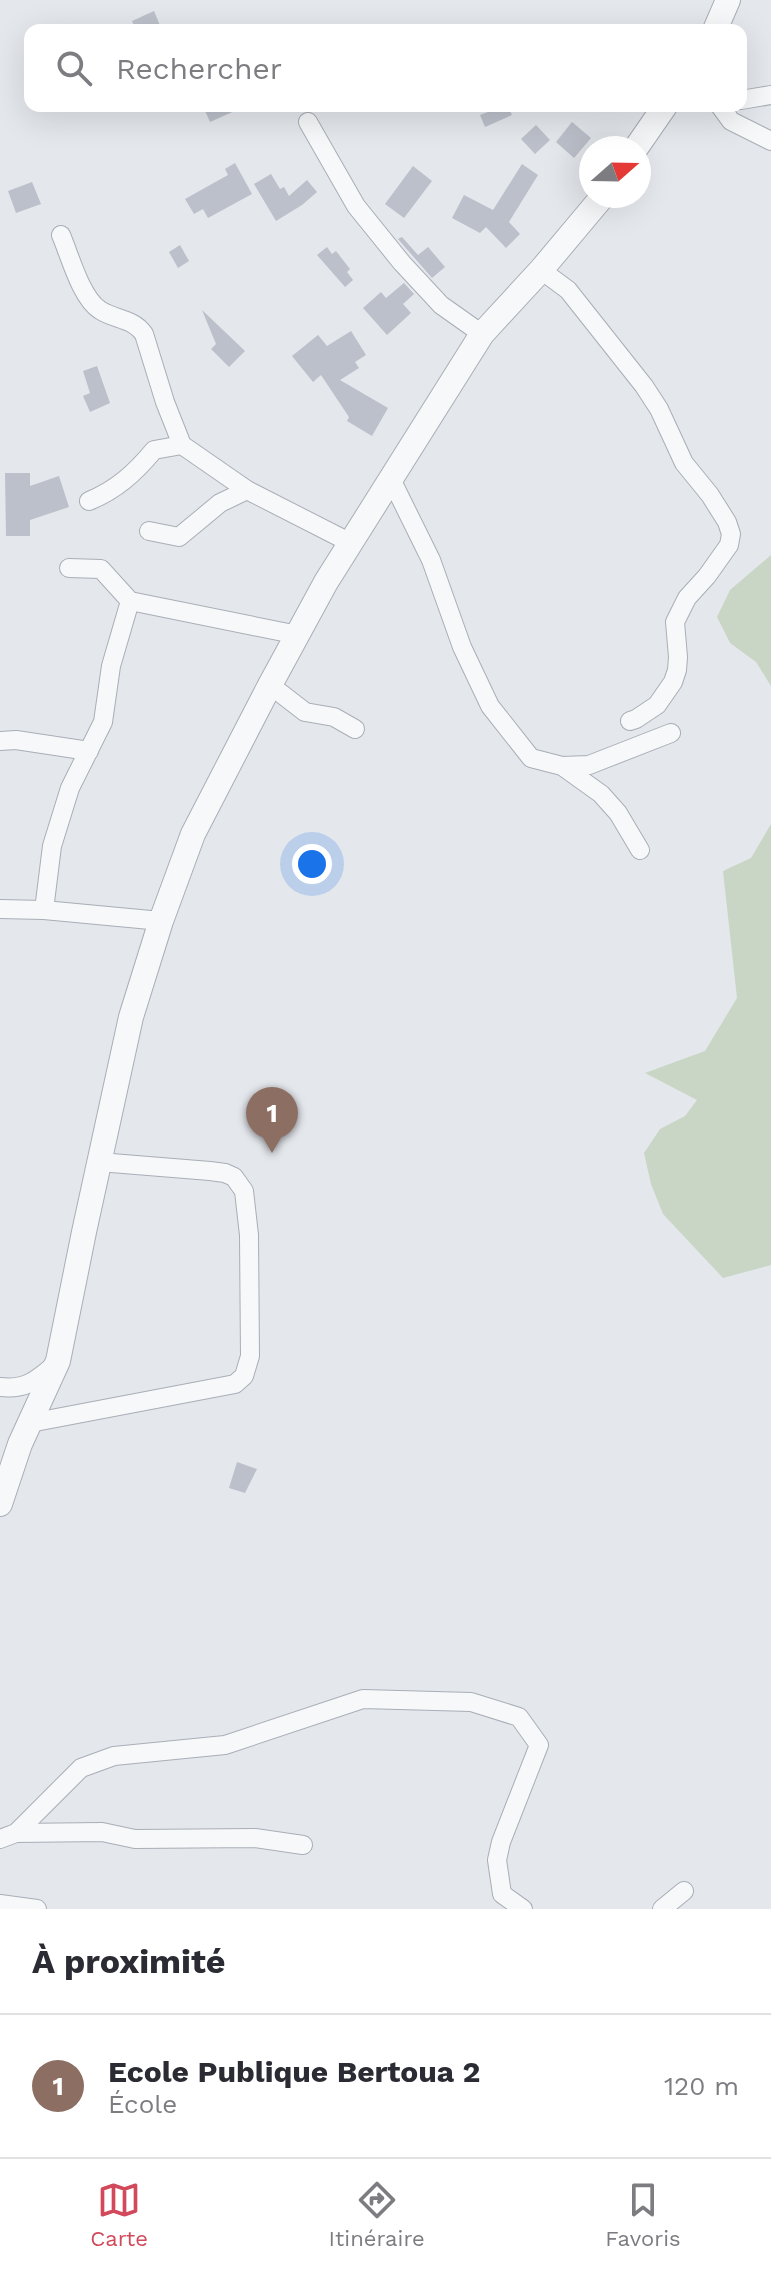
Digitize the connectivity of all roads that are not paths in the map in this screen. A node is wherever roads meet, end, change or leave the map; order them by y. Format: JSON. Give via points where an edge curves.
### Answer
{"nodes":[{"id":1,"x":728,"y":0,"type":"edge"},
{"id":2,"x":718,"y":24,"type":"edge"},
{"id":3,"x":771,"y":95,"type":"edge"},
{"id":4,"x":747,"y":99,"type":"edge"},
{"id":5,"x":661,"y":112,"type":"edge"},
{"id":6,"x":724,"y":112,"type":"edge"},
{"id":7,"x":308,"y":122,"type":"dead end"},
{"id":8,"x":644,"y":136,"type":"edge"},
{"id":9,"x":771,"y":141,"type":"edge"},
{"id":10,"x":593,"y":208,"type":"edge"},
{"id":11,"x":61,"y":235,"type":"dead end"},
{"id":12,"x":541,"y":270,"type":"junction"},
{"id":13,"x":482,"y":334,"type":"junction"},
{"id":14,"x":182,"y":445,"type":"junction"},
{"id":15,"x":391,"y":479,"type":"junction"},
{"id":16,"x":247,"y":490,"type":"junction"},
{"id":17,"x":89,"y":501,"type":"dead end"},
{"id":18,"x":149,"y":531,"type":"dead end"},
{"id":19,"x":351,"y":543,"type":"junction"},
{"id":20,"x":69,"y":568,"type":"dead end"},
{"id":21,"x":130,"y":601,"type":"junction"},
{"id":22,"x":298,"y":635,"type":"junction"},
{"id":23,"x":270,"y":685,"type":"junction"},
{"id":24,"x":630,"y":721,"type":"dead end"},
{"id":25,"x":355,"y":729,"type":"dead end"},
{"id":26,"x":671,"y":733,"type":"dead end"},
{"id":27,"x":0,"y":741,"type":"edge"},
{"id":28,"x":89,"y":751,"type":"junction"},
{"id":29,"x":562,"y":766,"type":"junction"},
{"id":30,"x":640,"y":850,"type":"dead end"},
{"id":31,"x":0,"y":909,"type":"edge"},
{"id":32,"x":44,"y":910,"type":"junction"},
{"id":33,"x":161,"y":921,"type":"junction"},
{"id":34,"x":99,"y":1162,"type":"junction"},
{"id":35,"x":58,"y":1361,"type":"junction"},
{"id":36,"x":0,"y":1387,"type":"edge"},
{"id":37,"x":30,"y":1423,"type":"junction"},
{"id":38,"x":0,"y":1504,"type":"edge"},
{"id":39,"x":8,"y":1836,"type":"edge"},
{"id":40,"x":303,"y":1845,"type":"dead end"},
{"id":41,"x":684,"y":1891,"type":"dead end"},
{"id":42,"x":0,"y":1904,"type":"edge"},
{"id":43,"x":37,"y":1909,"type":"edge"},
{"id":44,"x":523,"y":1909,"type":"edge"},
{"id":45,"x":662,"y":1909,"type":"edge"}],
"edges":[{"from":1,"to":2,"type":"street"},
{"from":3,"to":4,"type":"street"},
{"from":5,"to":8,"type":"street"},
{"from":6,"to":9,"type":"street","via":[[731,121]]},
{"from":7,"to":13,"type":"street","via":[[356,206],[402,263],[441,305]]},
{"from":10,"to":12,"type":"street"},
{"from":11,"to":14,"type":"street","via":[[97,309],[129,320],[144,334]]},
{"from":12,"to":13,"type":"street"},
{"from":12,"to":24,"type":"street","via":[[568,290],[644,386],[684,463],[710,495],[731,534],[729,545],[675,622],[678,657],[673,682],[657,705]]},
{"from":13,"to":15,"type":"street"},
{"from":14,"to":16,"type":"street"},
{"from":14,"to":17,"type":"street","via":[[154,450],[108,493]]},
{"from":15,"to":19,"type":"street"},
{"from":15,"to":29,"type":"street","via":[[431,560],[490,706],[531,758]]},
{"from":16,"to":18,"type":"street","via":[[220,503],[179,537]]},
{"from":16,"to":19,"type":"street"},
{"from":19,"to":22,"type":"street"},
{"from":20,"to":21,"type":"street","via":[[101,569]]},
{"from":21,"to":22,"type":"street"},
{"from":21,"to":28,"type":"street","via":[[111,666],[103,722]]},
{"from":22,"to":23,"type":"street"},
{"from":23,"to":25,"type":"street","via":[[305,712],[334,717]]},
{"from":23,"to":33,"type":"street","via":[[193,834]]},
{"from":26,"to":29,"type":"street","via":[[589,765]]},
{"from":27,"to":28,"type":"street"},
{"from":28,"to":32,"type":"street","via":[[70,788],[52,846]]},
{"from":29,"to":30,"type":"street","via":[[601,794]]},
{"from":31,"to":32,"type":"street"},
{"from":32,"to":33,"type":"street"},
{"from":33,"to":34,"type":"street","via":[[131,1017]]},
{"from":34,"to":35,"type":"street"},
{"from":34,"to":37,"type":"street","via":[[234,1177],[244,1191],[249,1235],[250,1356],[244,1376],[235,1384]]},
{"from":35,"to":36,"type":"street","via":[[27,1386]]},
{"from":35,"to":37,"type":"street"},
{"from":37,"to":38,"type":"street"},
{"from":39,"to":40,"type":"street","via":[[102,1832],[135,1839],[255,1838]]},
{"from":39,"to":44,"type":"street","via":[[81,1768],[114,1756],[225,1745],[363,1699],[471,1702],[519,1717],[539,1745],[497,1860],[502,1894]]},
{"from":41,"to":45,"type":"street"},
{"from":42,"to":43,"type":"street"}]}
